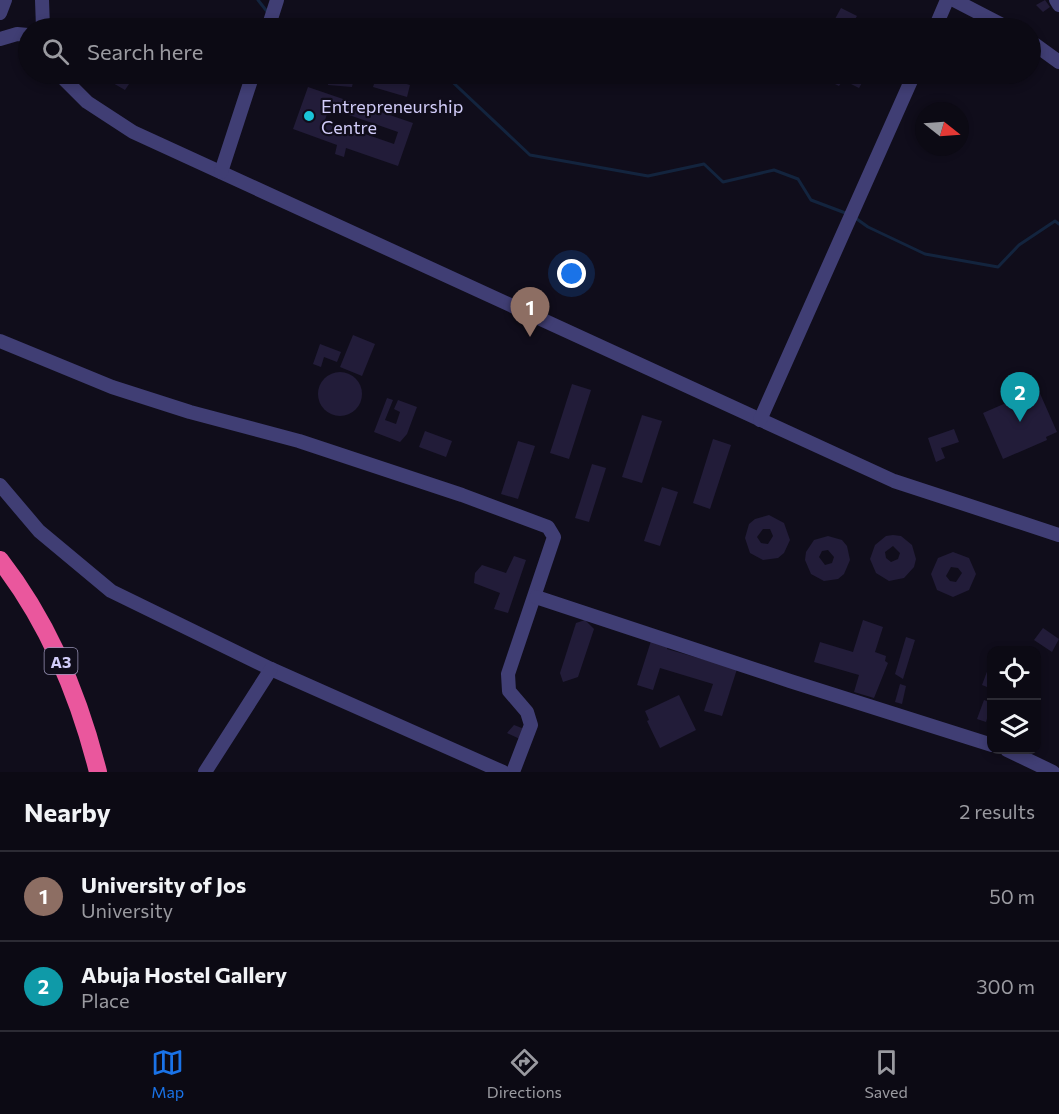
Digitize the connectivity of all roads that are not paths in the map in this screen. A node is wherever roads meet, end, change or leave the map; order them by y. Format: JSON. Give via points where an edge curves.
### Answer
{"nodes":[{"id":1,"x":5,"y":0,"type":"edge"},
{"id":2,"x":42,"y":0,"type":"edge"},
{"id":3,"x":277,"y":0,"type":"edge"},
{"id":4,"x":947,"y":0,"type":"edge"},
{"id":5,"x":954,"y":0,"type":"edge"},
{"id":6,"x":1056,"y":0,"type":"edge"},
{"id":7,"x":1059,"y":5,"type":"edge"},
{"id":8,"x":0,"y":13,"type":"edge"},
{"id":9,"x":43,"y":18,"type":"edge"},
{"id":10,"x":271,"y":18,"type":"edge"},
{"id":11,"x":939,"y":18,"type":"edge"},
{"id":12,"x":989,"y":18,"type":"edge"},
{"id":13,"x":18,"y":34,"type":"edge"},
{"id":14,"x":0,"y":39,"type":"edge"},
{"id":15,"x":1041,"y":49,"type":"edge"},
{"id":16,"x":1059,"y":62,"type":"edge"},
{"id":17,"x":69,"y":84,"type":"edge"},
{"id":18,"x":250,"y":84,"type":"edge"},
{"id":19,"x":910,"y":84,"type":"edge"},
{"id":20,"x":221,"y":172,"type":"junction"},
{"id":21,"x":0,"y":341,"type":"edge"},
{"id":22,"x":760,"y":420,"type":"junction"},
{"id":23,"x":0,"y":485,"type":"edge"},
{"id":24,"x":1059,"y":535,"type":"edge"},
{"id":25,"x":0,"y":560,"type":"edge"},
{"id":26,"x":536,"y":597,"type":"junction"},
{"id":27,"x":271,"y":669,"type":"junction"},
{"id":28,"x":987,"y":742,"type":"edge"},
{"id":29,"x":1015,"y":754,"type":"edge"},
{"id":30,"x":496,"y":770,"type":"edge"},
{"id":31,"x":98,"y":772,"type":"edge"},
{"id":32,"x":205,"y":772,"type":"edge"},
{"id":33,"x":513,"y":772,"type":"edge"},
{"id":34,"x":1053,"y":772,"type":"edge"}],
"edges":[{"from":1,"to":8,"type":"lane"},
{"from":2,"to":9,"type":"lane"},
{"from":3,"to":10,"type":"lane"},
{"from":4,"to":11,"type":"lane"},
{"from":5,"to":12,"type":"lane"},
{"from":6,"to":7,"type":"lane"},
{"from":13,"to":14,"type":"lane"},
{"from":15,"to":16,"type":"lane"},
{"from":17,"to":20,"type":"lane","via":[[87,102],[133,132]]},
{"from":18,"to":20,"type":"lane"},
{"from":19,"to":22,"type":"lane"},
{"from":20,"to":22,"type":"lane"},
{"from":21,"to":26,"type":"lane","via":[[112,387],[299,441],[548,528],[554,537]]},
{"from":22,"to":24,"type":"lane","via":[[894,481]]},
{"from":23,"to":27,"type":"lane","via":[[39,531],[111,591]]},
{"from":25,"to":31,"type":"highway","number":"A3","via":[[67,671]]},
{"from":26,"to":28,"type":"lane"},
{"from":26,"to":33,"type":"lane","via":[[508,674],[509,691],[527,712],[531,725]]},
{"from":27,"to":30,"type":"lane"},
{"from":27,"to":32,"type":"lane"},
{"from":29,"to":34,"type":"lane"}]}
